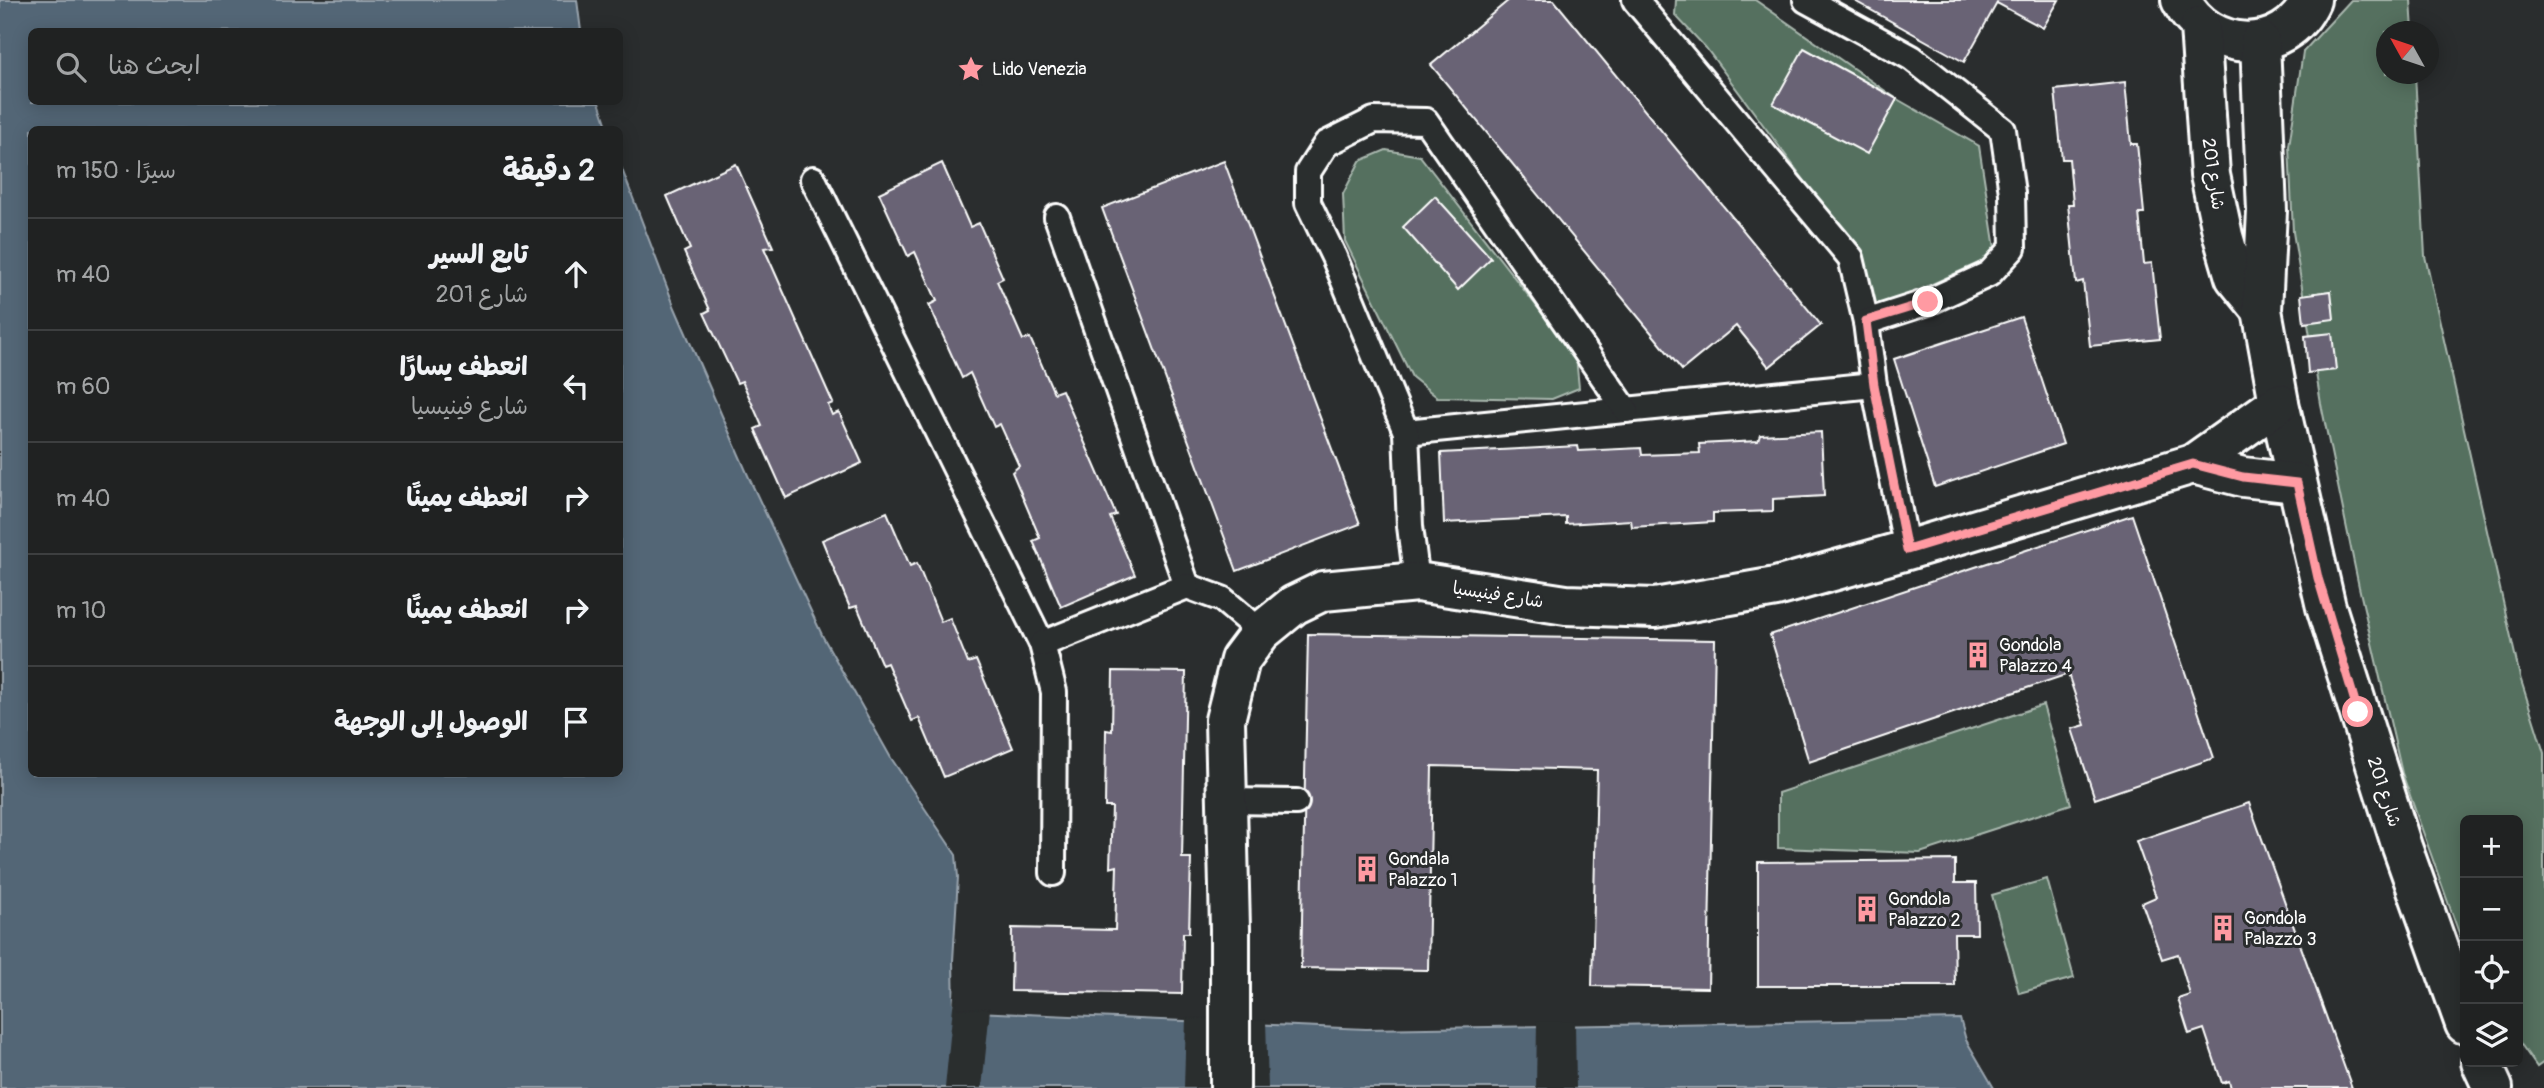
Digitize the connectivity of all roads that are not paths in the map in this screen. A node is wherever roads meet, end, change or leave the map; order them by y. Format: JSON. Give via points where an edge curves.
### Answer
{"nodes":[{"id":1,"x":1635,"y":0,"type":"edge"},
{"id":2,"x":1806,"y":0,"type":"edge"},
{"id":3,"x":2311,"y":0,"type":"edge"},
{"id":4,"x":2190,"y":13,"type":"edge"},
{"id":5,"x":2260,"y":41,"type":"junction"},
{"id":6,"x":813,"y":178,"type":"dead end"},
{"id":7,"x":1057,"y":217,"type":"dead end"},
{"id":8,"x":2262,"y":310,"type":"junction"},
{"id":9,"x":1866,"y":321,"type":"junction"},
{"id":10,"x":1874,"y":385,"type":"junction"},
{"id":11,"x":2279,"y":403,"type":"junction"},
{"id":12,"x":1626,"y":410,"type":"junction"},
{"id":13,"x":1406,"y":432,"type":"junction"},
{"id":14,"x":2193,"y":464,"type":"junction"},
{"id":15,"x":2297,"y":483,"type":"junction"},
{"id":16,"x":1907,"y":550,"type":"junction"},
{"id":17,"x":1417,"y":582,"type":"junction"},
{"id":18,"x":1187,"y":586,"type":"junction"},
{"id":19,"x":1261,"y":632,"type":"junction"},
{"id":20,"x":1042,"y":643,"type":"junction"},
{"id":21,"x":1228,"y":801,"type":"junction"},
{"id":22,"x":1296,"y":802,"type":"dead end"},
{"id":23,"x":1054,"y":873,"type":"dead end"},
{"id":24,"x":2460,"y":1010,"type":"edge"},
{"id":25,"x":2483,"y":1067,"type":"edge"},
{"id":26,"x":1230,"y":1088,"type":"edge"},
{"id":27,"x":2493,"y":1088,"type":"edge"}],
"edges":[{"from":1,"to":9,"type":"lane","via":[[1851,258]]},
{"from":2,"to":9,"type":"lane","via":[[1912,58],[2003,130],[2012,193],[2013,248],[1989,274],[1928,302]]},
{"from":3,"to":5,"type":"street","via":[[2297,21]]},
{"from":4,"to":5,"type":"street","via":[[2218,37]]},
{"from":4,"to":8,"type":"street","name":"شارع 201","via":[[2210,175],[2223,236],[2235,277]]},
{"from":5,"to":8,"type":"street","name":"شارع 201","via":[[2267,211]]},
{"from":6,"to":20,"type":"lane"},
{"from":7,"to":18,"type":"lane"},
{"from":8,"to":11,"type":"street","name":"شارع 201"},
{"from":9,"to":10,"type":"lane"},
{"from":10,"to":12,"type":"lane"},
{"from":10,"to":16,"type":"lane"},
{"from":11,"to":14,"type":"street","name":"شارع فينيسيا"},
{"from":11,"to":15,"type":"street","name":"شارع 201"},
{"from":12,"to":13,"type":"lane"},
{"from":12,"to":13,"type":"lane","via":[[1426,121],[1374,120],[1326,144],[1308,172],[1308,203]]},
{"from":13,"to":17,"type":"lane"},
{"from":14,"to":15,"type":"street","via":[[2243,477]]},
{"from":14,"to":16,"type":"street","name":"شارع فينيسيا"},
{"from":15,"to":24,"type":"street","name":"شارع 201","via":[[2318,578],[2358,712]]},
{"from":16,"to":17,"type":"street","name":"شارع فينيسيا","via":[[1776,587],[1655,608],[1566,605]]},
{"from":17,"to":19,"type":"street","name":"شارع فينيسيا","via":[[1323,591],[1294,605]]},
{"from":18,"to":19,"type":"lane","via":[[1222,599]]},
{"from":18,"to":20,"type":"lane"},
{"from":19,"to":21,"type":"street","name":"شارع فينيسيا","via":[[1240,660],[1225,720]]},
{"from":20,"to":23,"type":"lane","via":[[1054,692]]},
{"from":21,"to":22,"type":"lane"},
{"from":21,"to":26,"type":"street","name":"شارع فينيسيا"},
{"from":25,"to":27,"type":"street"}]}
